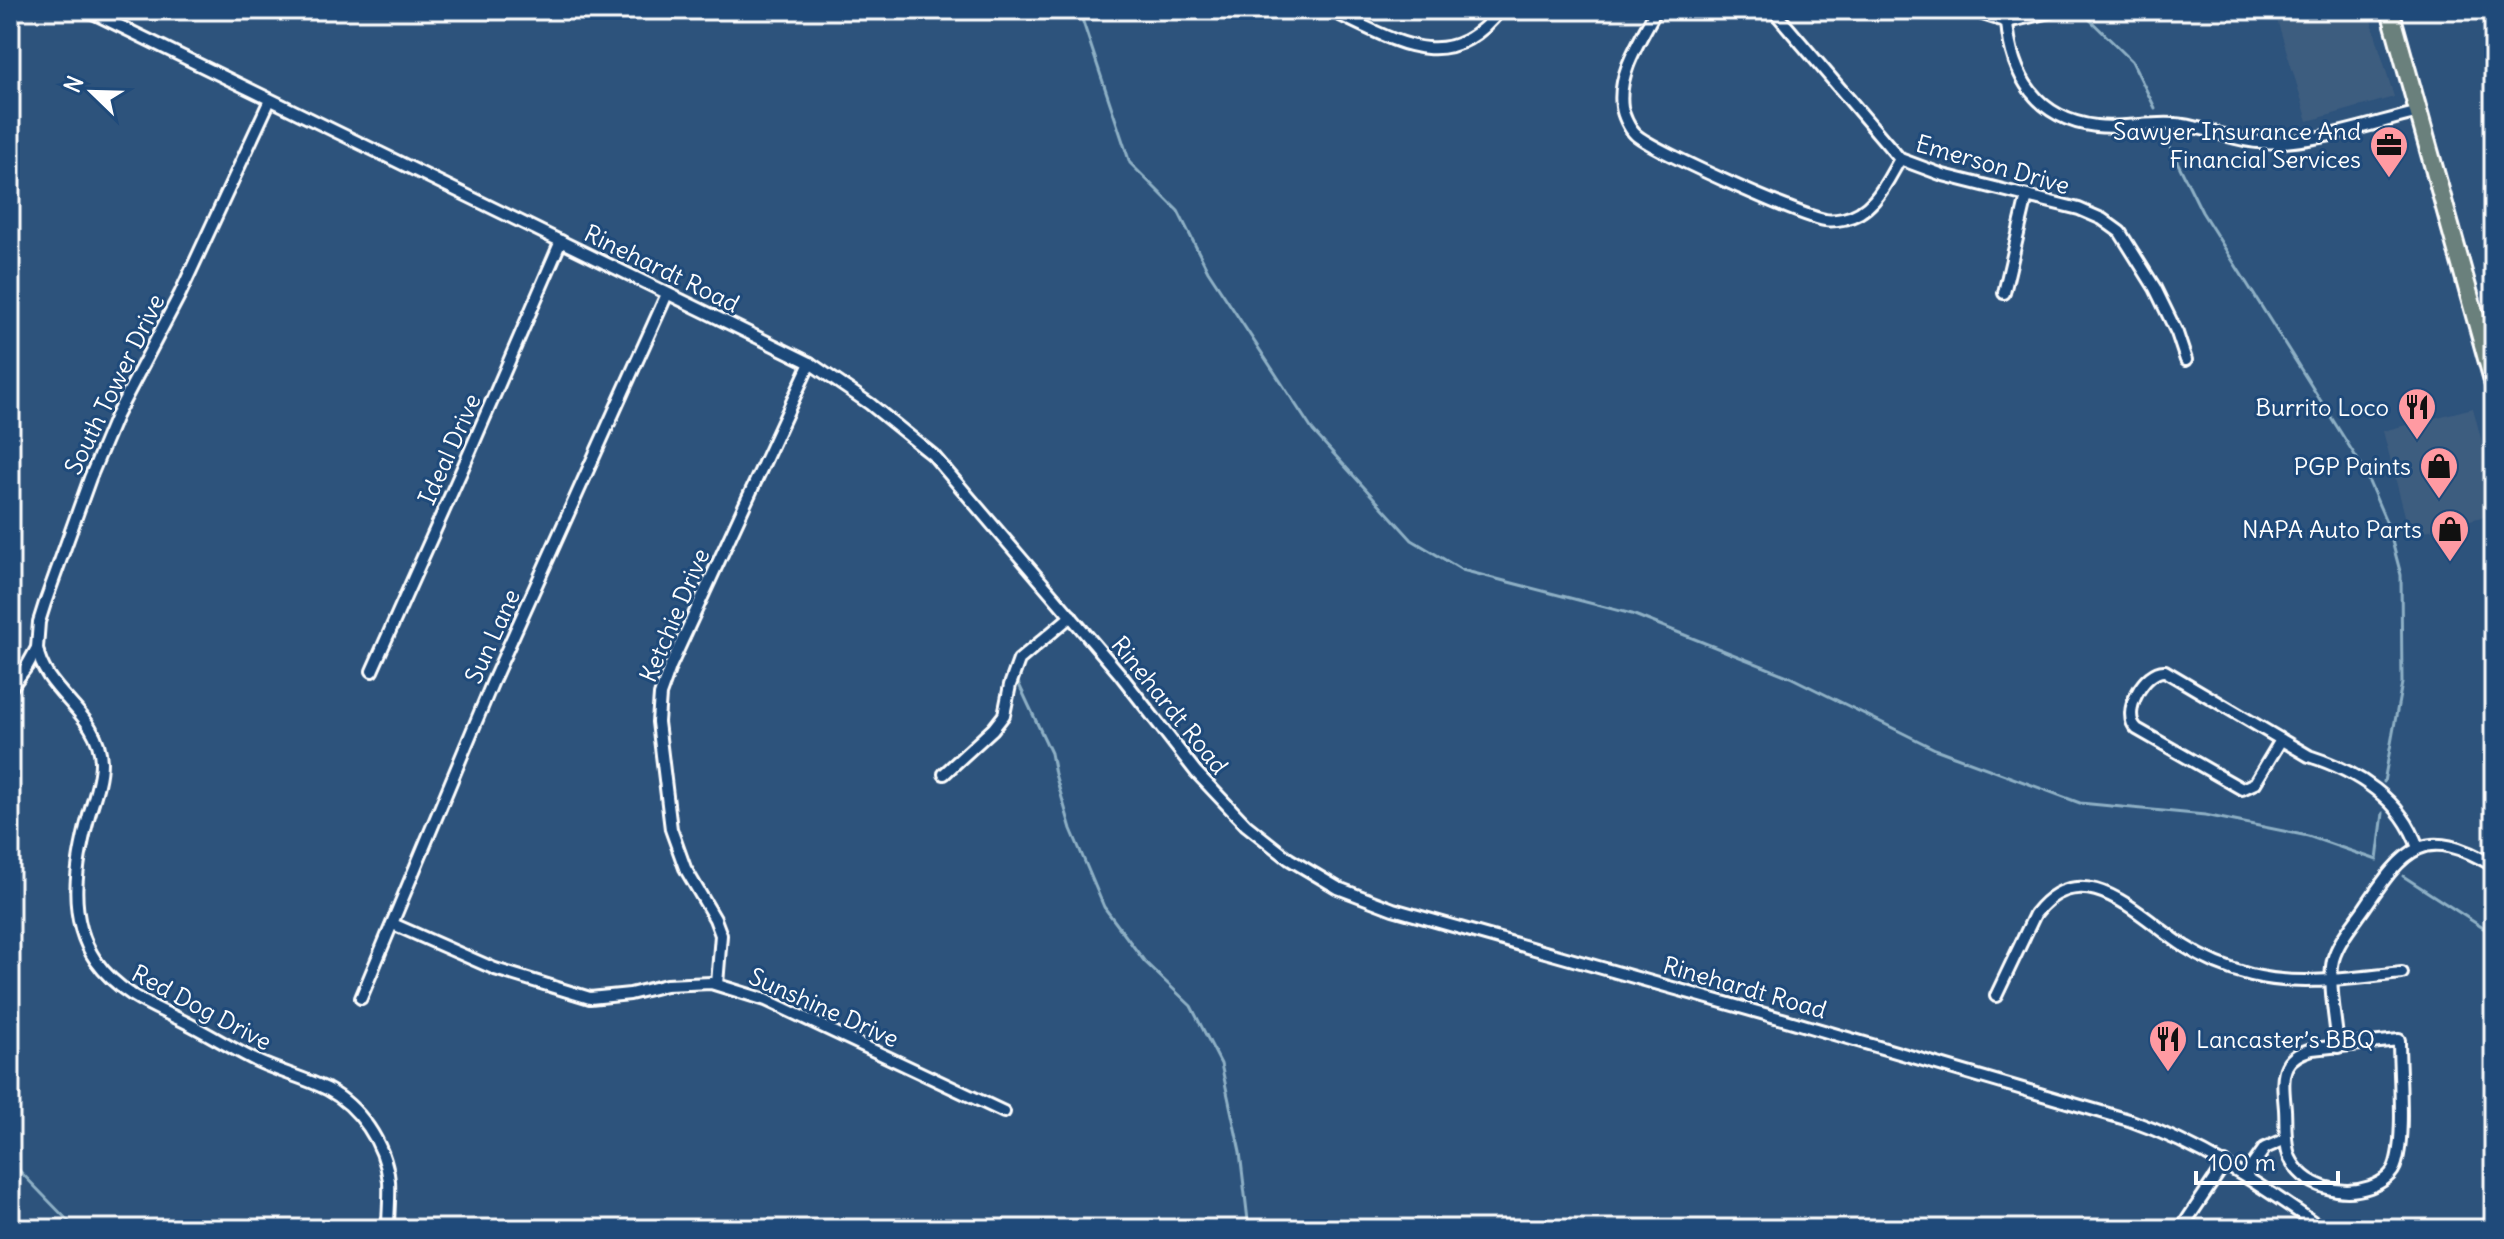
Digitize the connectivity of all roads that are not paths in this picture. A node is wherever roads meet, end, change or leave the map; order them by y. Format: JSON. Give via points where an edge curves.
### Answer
{"nodes":[{"id":1,"x":87,"y":10,"type":"edge"},
{"id":2,"x":1329,"y":10,"type":"edge"},
{"id":3,"x":1500,"y":10,"type":"edge"},
{"id":4,"x":1656,"y":10,"type":"edge"},
{"id":5,"x":1773,"y":10,"type":"edge"},
{"id":6,"x":1970,"y":10,"type":"edge"},
{"id":7,"x":2058,"y":10,"type":"edge"},
{"id":8,"x":2390,"y":10,"type":"edge"},
{"id":9,"x":2007,"y":22,"type":"junction"},
{"id":10,"x":270,"y":100,"type":"junction"},
{"id":11,"x":2419,"y":112,"type":"junction"},
{"id":12,"x":1900,"y":159,"type":"junction"},
{"id":13,"x":2027,"y":196,"type":"junction"},
{"id":14,"x":561,"y":241,"type":"junction"},
{"id":15,"x":2004,"y":293,"type":"dead end"},
{"id":16,"x":667,"y":294,"type":"junction"},
{"id":17,"x":2186,"y":360,"type":"dead end"},
{"id":18,"x":810,"y":363,"type":"junction"},
{"id":19,"x":2494,"y":384,"type":"edge"},
{"id":20,"x":1071,"y":616,"type":"junction"},
{"id":21,"x":37,"y":648,"type":"junction"},
{"id":22,"x":372,"y":671,"type":"dead end"},
{"id":23,"x":10,"y":689,"type":"edge"},
{"id":24,"x":2281,"y":740,"type":"junction"},
{"id":25,"x":944,"y":774,"type":"dead end"},
{"id":26,"x":2418,"y":848,"type":"junction"},
{"id":27,"x":2494,"y":866,"type":"edge"},
{"id":28,"x":393,"y":924,"type":"junction"},
{"id":29,"x":2402,"y":973,"type":"dead end"},
{"id":30,"x":2333,"y":979,"type":"junction"},
{"id":31,"x":717,"y":984,"type":"junction"},
{"id":32,"x":1996,"y":996,"type":"dead end"},
{"id":33,"x":361,"y":998,"type":"dead end"},
{"id":34,"x":2338,"y":1047,"type":"junction"},
{"id":35,"x":1004,"y":1112,"type":"dead end"},
{"id":36,"x":2286,"y":1139,"type":"junction"},
{"id":37,"x":2225,"y":1163,"type":"junction"},
{"id":38,"x":2245,"y":1176,"type":"junction"},
{"id":39,"x":388,"y":1229,"type":"edge"},
{"id":40,"x":2181,"y":1229,"type":"edge"},
{"id":41,"x":2323,"y":1229,"type":"edge"}],
"edges":[{"from":1,"to":10,"type":"street","name":"Rinehardt Road"},
{"from":2,"to":3,"type":"street","via":[[1426,49],[1465,42]]},
{"from":4,"to":12,"type":"street","via":[[1623,87],[1622,108],[1637,136],[1825,220],[1846,219],[1865,210]]},
{"from":5,"to":12,"type":"street","name":"Emerson Drive"},
{"from":6,"to":9,"type":"street"},
{"from":7,"to":9,"type":"street"},
{"from":8,"to":11,"type":"main road"},
{"from":9,"to":11,"type":"street","via":[[2017,72],[2041,104],[2097,126],[2160,123],[2256,142],[2296,142]]},
{"from":10,"to":14,"type":"street","name":"Rinehardt Road"},
{"from":10,"to":21,"type":"street","name":"South Tower Drive","via":[[98,457],[45,603]]},
{"from":11,"to":19,"type":"main road"},
{"from":12,"to":13,"type":"street","name":"Emerson Drive"},
{"from":13,"to":15,"type":"street"},
{"from":13,"to":17,"type":"street","name":"Emerson Drive","via":[[2079,209],[2120,232],[2155,288]]},
{"from":14,"to":16,"type":"street","name":"Rinehardt Road"},
{"from":14,"to":22,"type":"street","name":"Ideal Drive"},
{"from":16,"to":18,"type":"street","name":"Rinehardt Road"},
{"from":16,"to":28,"type":"street","name":"Sun Lane","via":[[493,681]]},
{"from":18,"to":20,"type":"street","name":"Rinehardt Road","via":[[933,455]]},
{"from":18,"to":31,"type":"street","name":"Ketchie Drive","via":[[660,695],[658,722],[671,829],[721,935]]},
{"from":20,"to":25,"type":"street","via":[[1019,660],[1004,715]]},
{"from":20,"to":37,"type":"street","name":"Rinehardt Road","via":[[1196,772],[1246,825],[1338,888],[1393,909],[2113,1114],[2170,1134]]},
{"from":21,"to":23,"type":"street","name":"South Tower Drive"},
{"from":21,"to":39,"type":"street","name":"Red Dog Drive","via":[[53,681],[87,722],[101,760],[77,873],[76,902],[89,950],[108,977],[131,995],[259,1061],[324,1087],[352,1106],[365,1120],[386,1167]]},
{"from":24,"to":24,"type":"street","via":[[2165,671],[2150,674],[2128,716],[2137,729],[2242,789],[2255,783]]},
{"from":24,"to":26,"type":"street","via":[[2371,786],[2397,811]]},
{"from":26,"to":27,"type":"street","via":[[2449,846]]},
{"from":26,"to":30,"type":"street","via":[[2392,866],[2341,942]]},
{"from":28,"to":31,"type":"street","name":"Sunshine Drive","via":[[495,969],[590,998],[666,985]]},
{"from":28,"to":33,"type":"street","name":"Sun Lane"},
{"from":29,"to":30,"type":"street"},
{"from":30,"to":32,"type":"street","via":[[2278,981],[2229,968],[2194,952],[2110,894],[2087,886],[2061,890],[2042,904]]},
{"from":30,"to":34,"type":"street"},
{"from":31,"to":35,"type":"street","name":"Sunshine Drive","via":[[766,1000]]},
{"from":34,"to":36,"type":"street","via":[[2312,1049],[2287,1064]]},
{"from":34,"to":36,"type":"street","via":[[2399,1040],[2396,1166],[2375,1185],[2333,1190],[2298,1169]]},
{"from":36,"to":38,"type":"street","via":[[2265,1148]]},
{"from":37,"to":38,"type":"street","name":"Rinehardt Road"},
{"from":37,"to":40,"type":"street"},
{"from":38,"to":41,"type":"street","name":"Rinehardt Road"}]}
